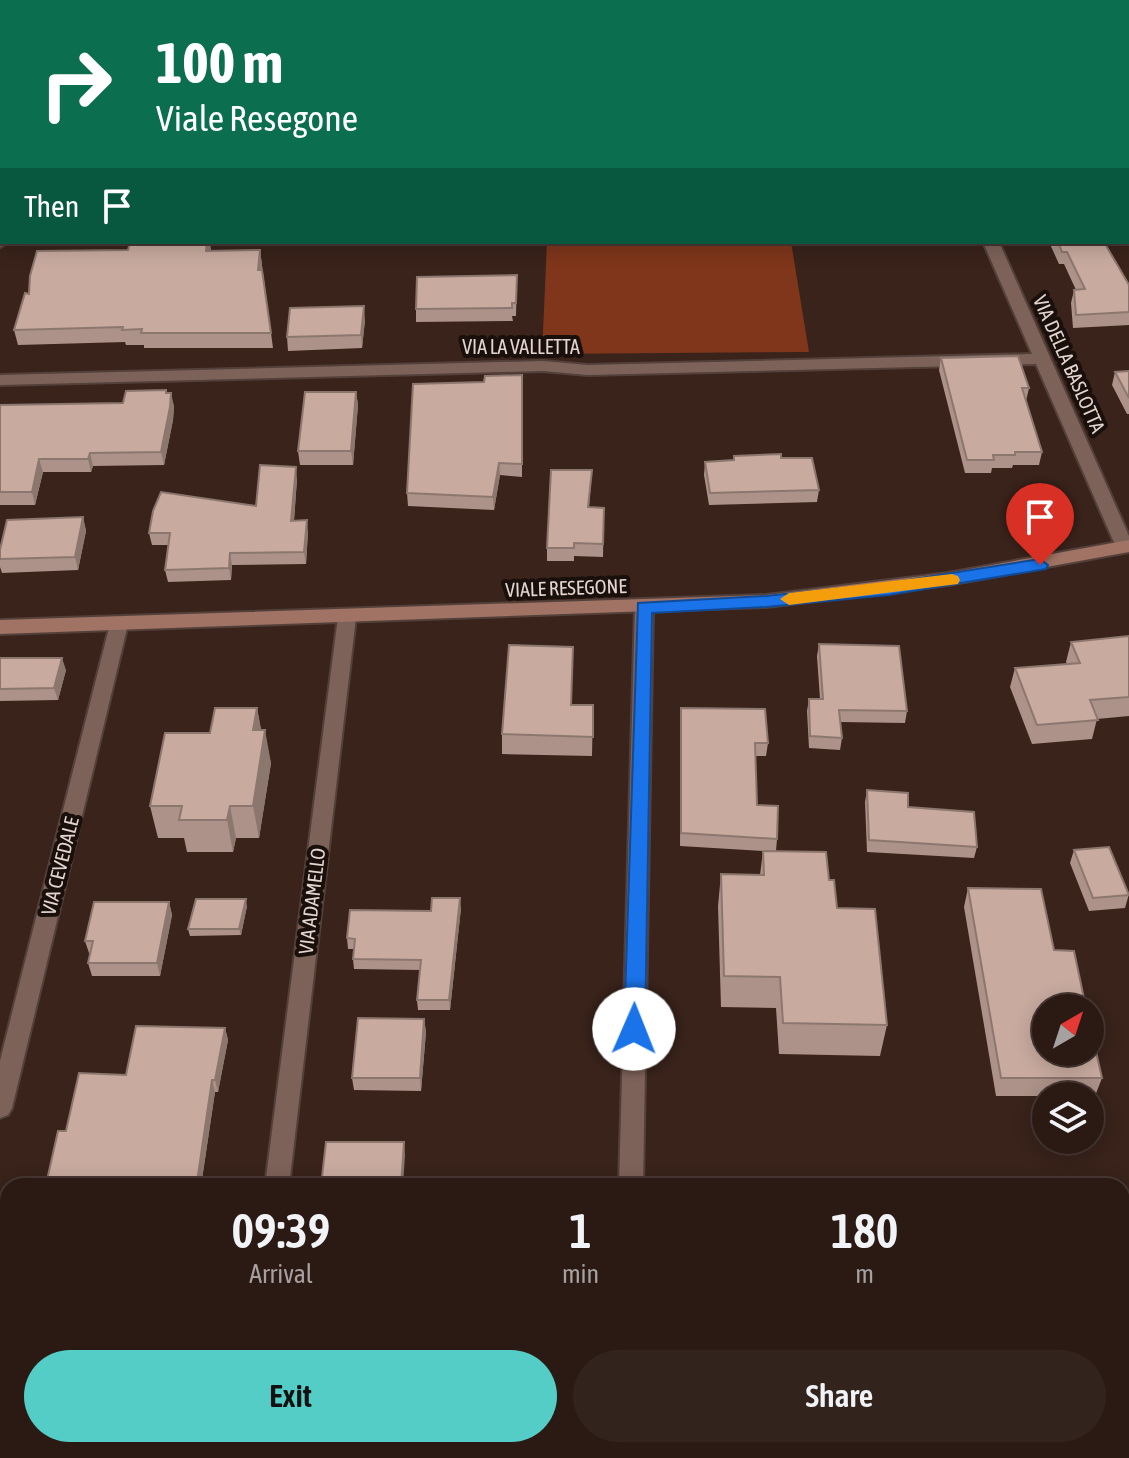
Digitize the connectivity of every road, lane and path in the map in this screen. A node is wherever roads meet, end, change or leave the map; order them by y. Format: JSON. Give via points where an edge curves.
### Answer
{"nodes":[{"id":1,"x":992,"y":244,"type":"edge"},
{"id":2,"x":1043,"y":359,"type":"junction"},
{"id":3,"x":0,"y":380,"type":"edge"},
{"id":4,"x":1127,"y":547,"type":"edge"},
{"id":5,"x":644,"y":607,"type":"junction"},
{"id":6,"x":347,"y":617,"type":"junction"},
{"id":7,"x":119,"y":624,"type":"junction"},
{"id":8,"x":0,"y":627,"type":"edge"},
{"id":9,"x":0,"y":1108,"type":"edge"},
{"id":10,"x":278,"y":1178,"type":"edge"},
{"id":11,"x":631,"y":1178,"type":"edge"}],
"edges":[{"from":1,"to":2,"type":"street","name":"VIA DELLA BASLOTTA"},
{"from":2,"to":3,"type":"street","name":"VIA LA VALLETTA"},
{"from":2,"to":4,"type":"street","name":"VIA DELLA BASLOTTA"},
{"from":4,"to":5,"type":"street","name":"VIALE RESEGONE","via":[[889,589]]},
{"from":5,"to":6,"type":"street","name":"VIALE RESEGONE"},
{"from":5,"to":11,"type":"street"},
{"from":6,"to":7,"type":"street","name":"VIALE RESEGONE"},
{"from":6,"to":10,"type":"street","name":"VIA ADAMELLO"},
{"from":7,"to":8,"type":"street","name":"VIALE RESEGONE"},
{"from":7,"to":9,"type":"street","name":"VIA CEVEDALE"}]}
